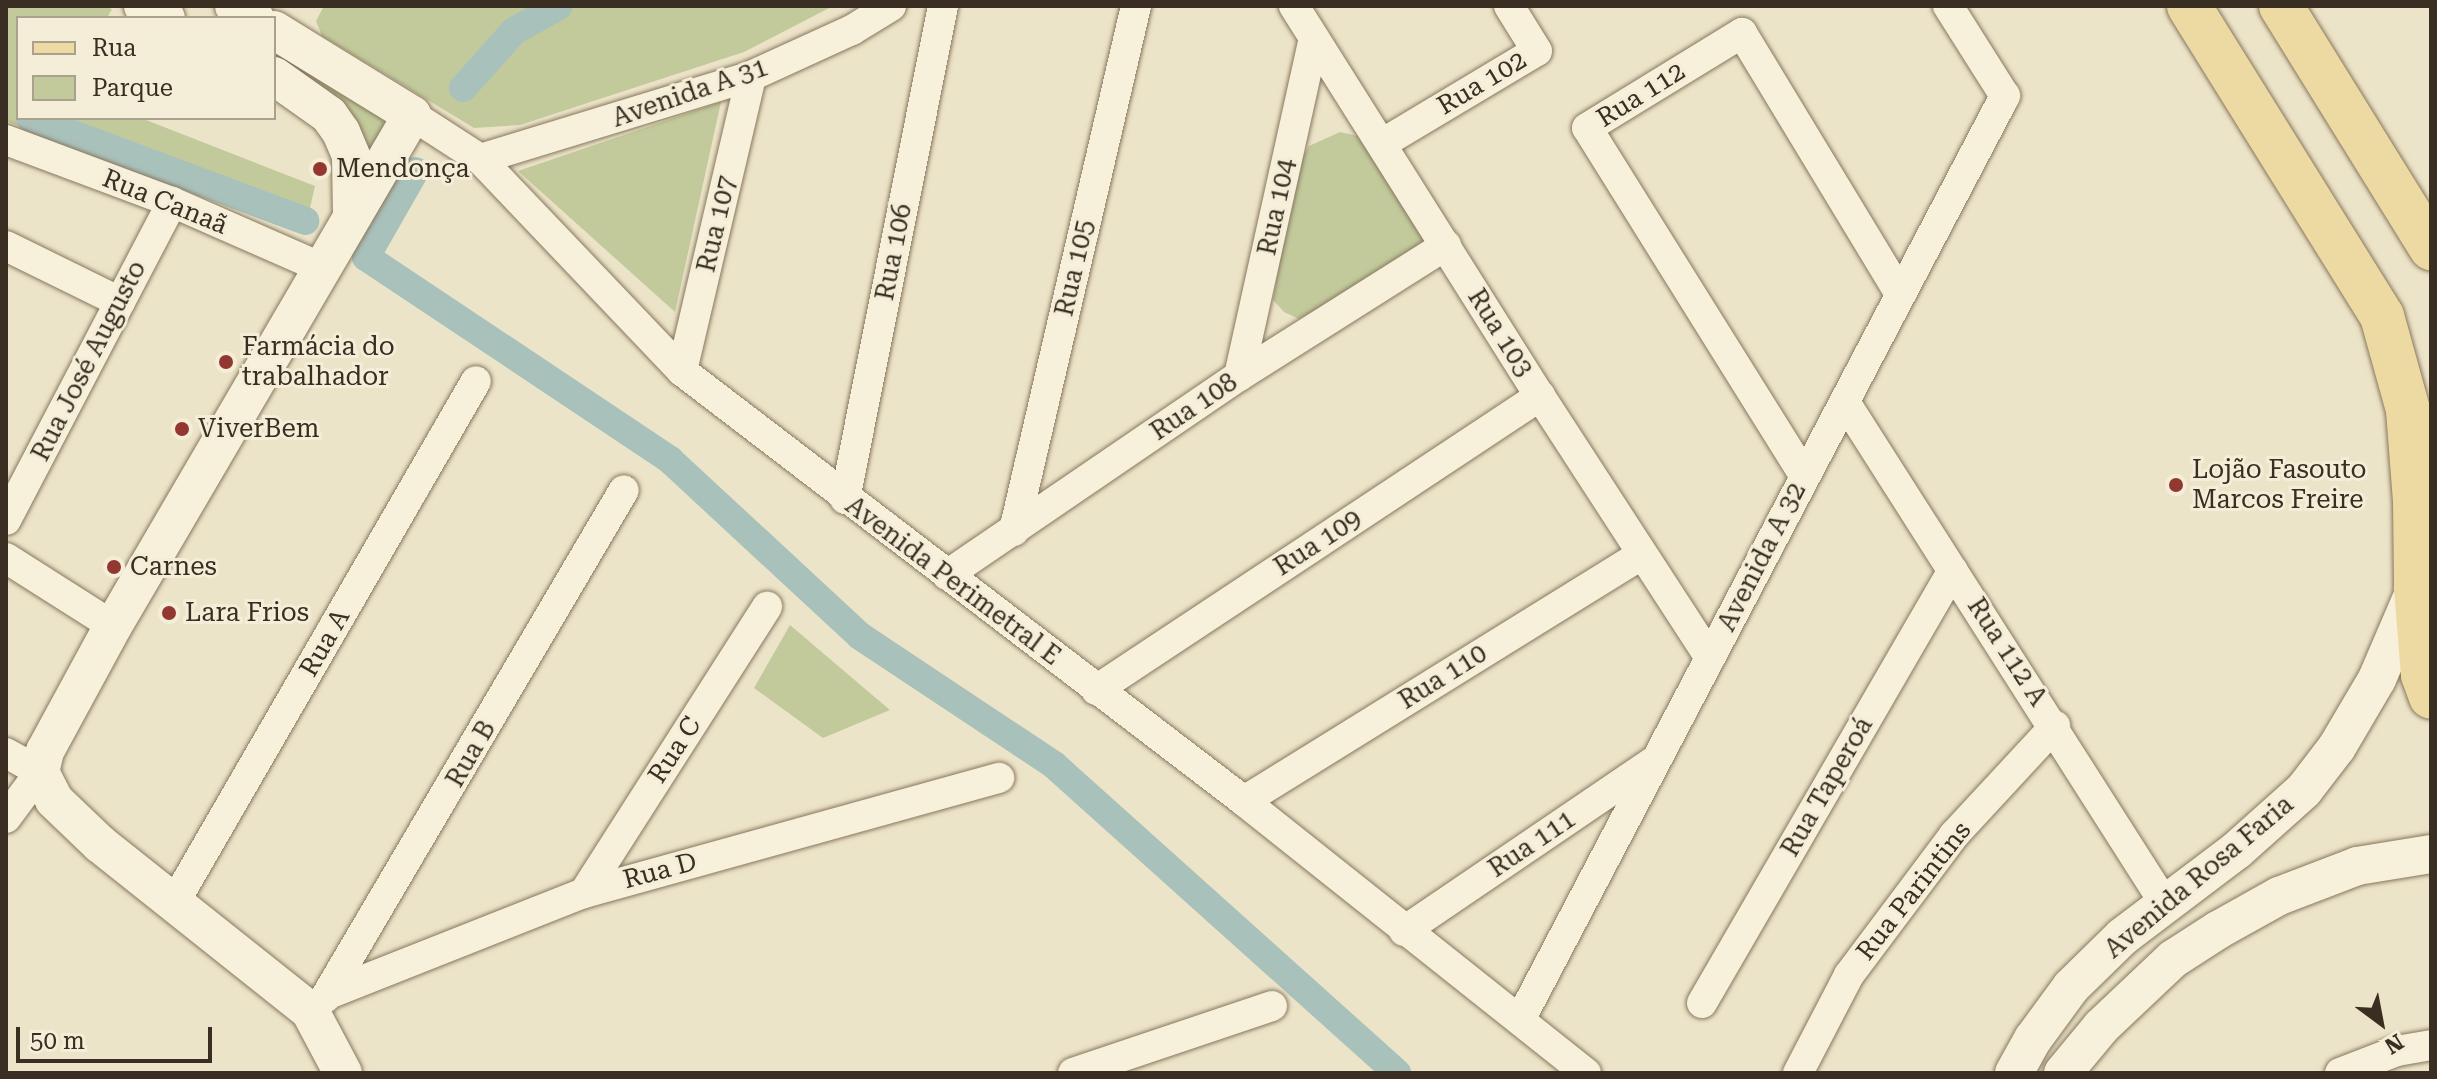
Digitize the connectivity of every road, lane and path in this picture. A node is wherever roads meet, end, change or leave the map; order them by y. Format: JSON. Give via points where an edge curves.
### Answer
{"nodes":[{"id":1,"x":143,"y":6,"type":"edge"},
{"id":2,"x":891,"y":6,"type":"edge"},
{"id":3,"x":943,"y":6,"type":"edge"},
{"id":4,"x":1136,"y":6,"type":"edge"},
{"id":5,"x":1294,"y":6,"type":"edge"},
{"id":6,"x":1509,"y":6,"type":"edge"},
{"id":7,"x":1948,"y":6,"type":"edge"},
{"id":8,"x":2189,"y":6,"type":"edge"},
{"id":9,"x":2281,"y":6,"type":"edge"},
{"id":10,"x":162,"y":16,"type":"edge"},
{"id":11,"x":276,"y":28,"type":"edge"},
{"id":12,"x":1314,"y":38,"type":"junction"},
{"id":13,"x":751,"y":76,"type":"junction"},
{"id":14,"x":276,"y":77,"type":"edge"},
{"id":15,"x":412,"y":115,"type":"junction"},
{"id":16,"x":6,"y":140,"type":"edge"},
{"id":17,"x":1383,"y":143,"type":"junction"},
{"id":18,"x":480,"y":159,"type":"junction"},
{"id":19,"x":172,"y":202,"type":"junction"},
{"id":20,"x":352,"y":214,"type":"junction"},
{"id":21,"x":1446,"y":245,"type":"junction"},
{"id":22,"x":6,"y":246,"type":"edge"},
{"id":23,"x":2431,"y":248,"type":"edge"},
{"id":24,"x":322,"y":268,"type":"junction"},
{"id":25,"x":1900,"y":294,"type":"junction"},
{"id":26,"x":120,"y":302,"type":"junction"},
{"id":27,"x":682,"y":371,"type":"junction"},
{"id":28,"x":1239,"y":376,"type":"junction"},
{"id":29,"x":476,"y":381,"type":"dead end"},
{"id":30,"x":1540,"y":396,"type":"junction"},
{"id":31,"x":1845,"y":402,"type":"junction"},
{"id":32,"x":1804,"y":475,"type":"junction"},
{"id":33,"x":624,"y":490,"type":"dead end"},
{"id":34,"x":845,"y":499,"type":"junction"},
{"id":35,"x":6,"y":520,"type":"edge"},
{"id":36,"x":1014,"y":531,"type":"junction"},
{"id":37,"x":1642,"y":554,"type":"junction"},
{"id":38,"x":6,"y":558,"type":"edge"},
{"id":39,"x":1953,"y":570,"type":"junction"},
{"id":40,"x":2423,"y":572,"type":"edge"},
{"id":41,"x":947,"y":575,"type":"junction"},
{"id":42,"x":767,"y":607,"type":"dead end"},
{"id":43,"x":113,"y":626,"type":"junction"},
{"id":44,"x":1710,"y":658,"type":"junction"},
{"id":45,"x":1096,"y":690,"type":"junction"},
{"id":46,"x":2431,"y":697,"type":"edge"},
{"id":47,"x":2055,"y":726,"type":"junction"},
{"id":48,"x":6,"y":753,"type":"edge"},
{"id":49,"x":1659,"y":758,"type":"junction"},
{"id":50,"x":40,"y":772,"type":"junction"},
{"id":51,"x":999,"y":778,"type":"dead end"},
{"id":52,"x":1244,"y":801,"type":"junction"},
{"id":53,"x":6,"y":818,"type":"edge"},
{"id":54,"x":2431,"y":854,"type":"edge"},
{"id":55,"x":584,"y":893,"type":"junction"},
{"id":56,"x":2165,"y":904,"type":"junction"},
{"id":57,"x":173,"y":905,"type":"junction"},
{"id":58,"x":1404,"y":931,"type":"junction"},
{"id":59,"x":320,"y":1002,"type":"junction"},
{"id":60,"x":1702,"y":1003,"type":"dead end"},
{"id":61,"x":1272,"y":1006,"type":"dead end"},
{"id":62,"x":1520,"y":1020,"type":"junction"},
{"id":63,"x":2431,"y":1045,"type":"edge"},
{"id":64,"x":1146,"y":1061,"type":"edge"},
{"id":65,"x":343,"y":1073,"type":"edge"},
{"id":66,"x":1073,"y":1073,"type":"edge"},
{"id":67,"x":1586,"y":1073,"type":"edge"},
{"id":68,"x":1798,"y":1073,"type":"edge"},
{"id":69,"x":2014,"y":1073,"type":"edge"},
{"id":70,"x":2063,"y":1073,"type":"edge"},
{"id":71,"x":2340,"y":1073,"type":"edge"}],
"edges":[{"from":1,"to":10,"type":"street"},
{"from":2,"to":13,"type":"street","name":"Avenida A 31","via":[[852,30]]},
{"from":3,"to":34,"type":"street","name":"Rua 106"},
{"from":4,"to":36,"type":"street","name":"Rua 105"},
{"from":5,"to":12,"type":"street","name":"Rua 103"},
{"from":6,"to":17,"type":"street","name":"Rua 102","via":[[1537,51]]},
{"from":7,"to":25,"type":"street","name":"Avenida A 32","via":[[2005,96]]},
{"from":8,"to":40,"type":"main road","via":[[2382,316],[2408,410]]},
{"from":9,"to":23,"type":"main road"},
{"from":11,"to":15,"type":"street","name":"Avenida Perimetral E"},
{"from":12,"to":17,"type":"street","name":"Rua 103"},
{"from":12,"to":28,"type":"street","name":"Rua 104"},
{"from":13,"to":18,"type":"street","name":"Avenida A 31"},
{"from":13,"to":27,"type":"street","name":"Rua 107"},
{"from":14,"to":20,"type":"street","via":[[329,115],[341,132],[351,156]]},
{"from":15,"to":18,"type":"street","name":"Avenida Perimetral E"},
{"from":15,"to":20,"type":"street"},
{"from":16,"to":19,"type":"street","name":"Rua Canaã"},
{"from":17,"to":21,"type":"street","name":"Rua 103"},
{"from":18,"to":27,"type":"street","name":"Avenida Perimetral E"},
{"from":19,"to":24,"type":"street","name":"Rua Canaã"},
{"from":19,"to":26,"type":"street","name":"Rua José Augusto"},
{"from":20,"to":24,"type":"street"},
{"from":21,"to":28,"type":"street","name":"Rua 108"},
{"from":21,"to":30,"type":"street","name":"Rua 103"},
{"from":22,"to":26,"type":"street"},
{"from":24,"to":43,"type":"street"},
{"from":25,"to":31,"type":"street","name":"Avenida A 32"},
{"from":25,"to":32,"type":"street","name":"Rua 112","via":[[1742,33],[1587,128]]},
{"from":26,"to":35,"type":"street","name":"Rua José Augusto"},
{"from":27,"to":34,"type":"street","name":"Avenida Perimetral E"},
{"from":28,"to":36,"type":"street","name":"Rua 108"},
{"from":29,"to":57,"type":"street","name":"Rua A"},
{"from":30,"to":37,"type":"street","name":"Rua 103"},
{"from":30,"to":45,"type":"street","name":"Rua 109"},
{"from":31,"to":32,"type":"street","name":"Avenida A 32"},
{"from":31,"to":39,"type":"street","name":"Rua 112 A"},
{"from":32,"to":44,"type":"street","name":"Avenida A 32"},
{"from":33,"to":59,"type":"street","name":"Rua B"},
{"from":34,"to":41,"type":"street","name":"Avenida Perimetral E"},
{"from":36,"to":41,"type":"street","name":"Rua 108"},
{"from":37,"to":44,"type":"street","name":"Rua 103"},
{"from":37,"to":52,"type":"street","name":"Rua 110"},
{"from":38,"to":43,"type":"street"},
{"from":39,"to":47,"type":"street","name":"Rua 112 A"},
{"from":39,"to":60,"type":"street","name":"Rua Taperoá"},
{"from":40,"to":46,"type":"main road","via":[[2423,675]]},
{"from":40,"to":56,"type":"street","name":"Avenida Rosa Faria","via":[[2377,679],[2304,790]]},
{"from":41,"to":45,"type":"street","name":"Avenida Perimetral E"},
{"from":42,"to":55,"type":"street","name":"Rua C"},
{"from":43,"to":50,"type":"street","via":[[45,751]]},
{"from":44,"to":49,"type":"street","name":"Avenida A 32"},
{"from":45,"to":52,"type":"street","name":"Avenida Perimetral E"},
{"from":47,"to":56,"type":"street","name":"Rua 112 A"},
{"from":47,"to":68,"type":"street","name":"Rua Parintins","via":[[1954,835],[1849,975]]},
{"from":48,"to":50,"type":"street"},
{"from":49,"to":58,"type":"street","name":"Rua 111"},
{"from":49,"to":62,"type":"street","name":"Avenida A 32"},
{"from":50,"to":53,"type":"street"},
{"from":50,"to":57,"type":"street","via":[[54,800]]},
{"from":51,"to":55,"type":"street","name":"Rua D"},
{"from":52,"to":58,"type":"street","name":"Avenida Perimetral E"},
{"from":54,"to":70,"type":"street","name":"Avenida Rosa Faria","via":[[2357,866],[2279,896],[2218,930],[2173,959],[2101,1027]]},
{"from":55,"to":59,"type":"street","name":"Rua D"},
{"from":56,"to":69,"type":"street","name":"Avenida Rosa Faria","via":[[2071,987]]},
{"from":57,"to":59,"type":"street"},
{"from":58,"to":62,"type":"street","name":"Avenida Perimetral E"},
{"from":59,"to":65,"type":"street"},
{"from":61,"to":64,"type":"street"},
{"from":62,"to":67,"type":"street","name":"Avenida Perimetral E"},
{"from":63,"to":71,"type":"street","via":[[2397,1051]]},
{"from":64,"to":66,"type":"street"}]}
